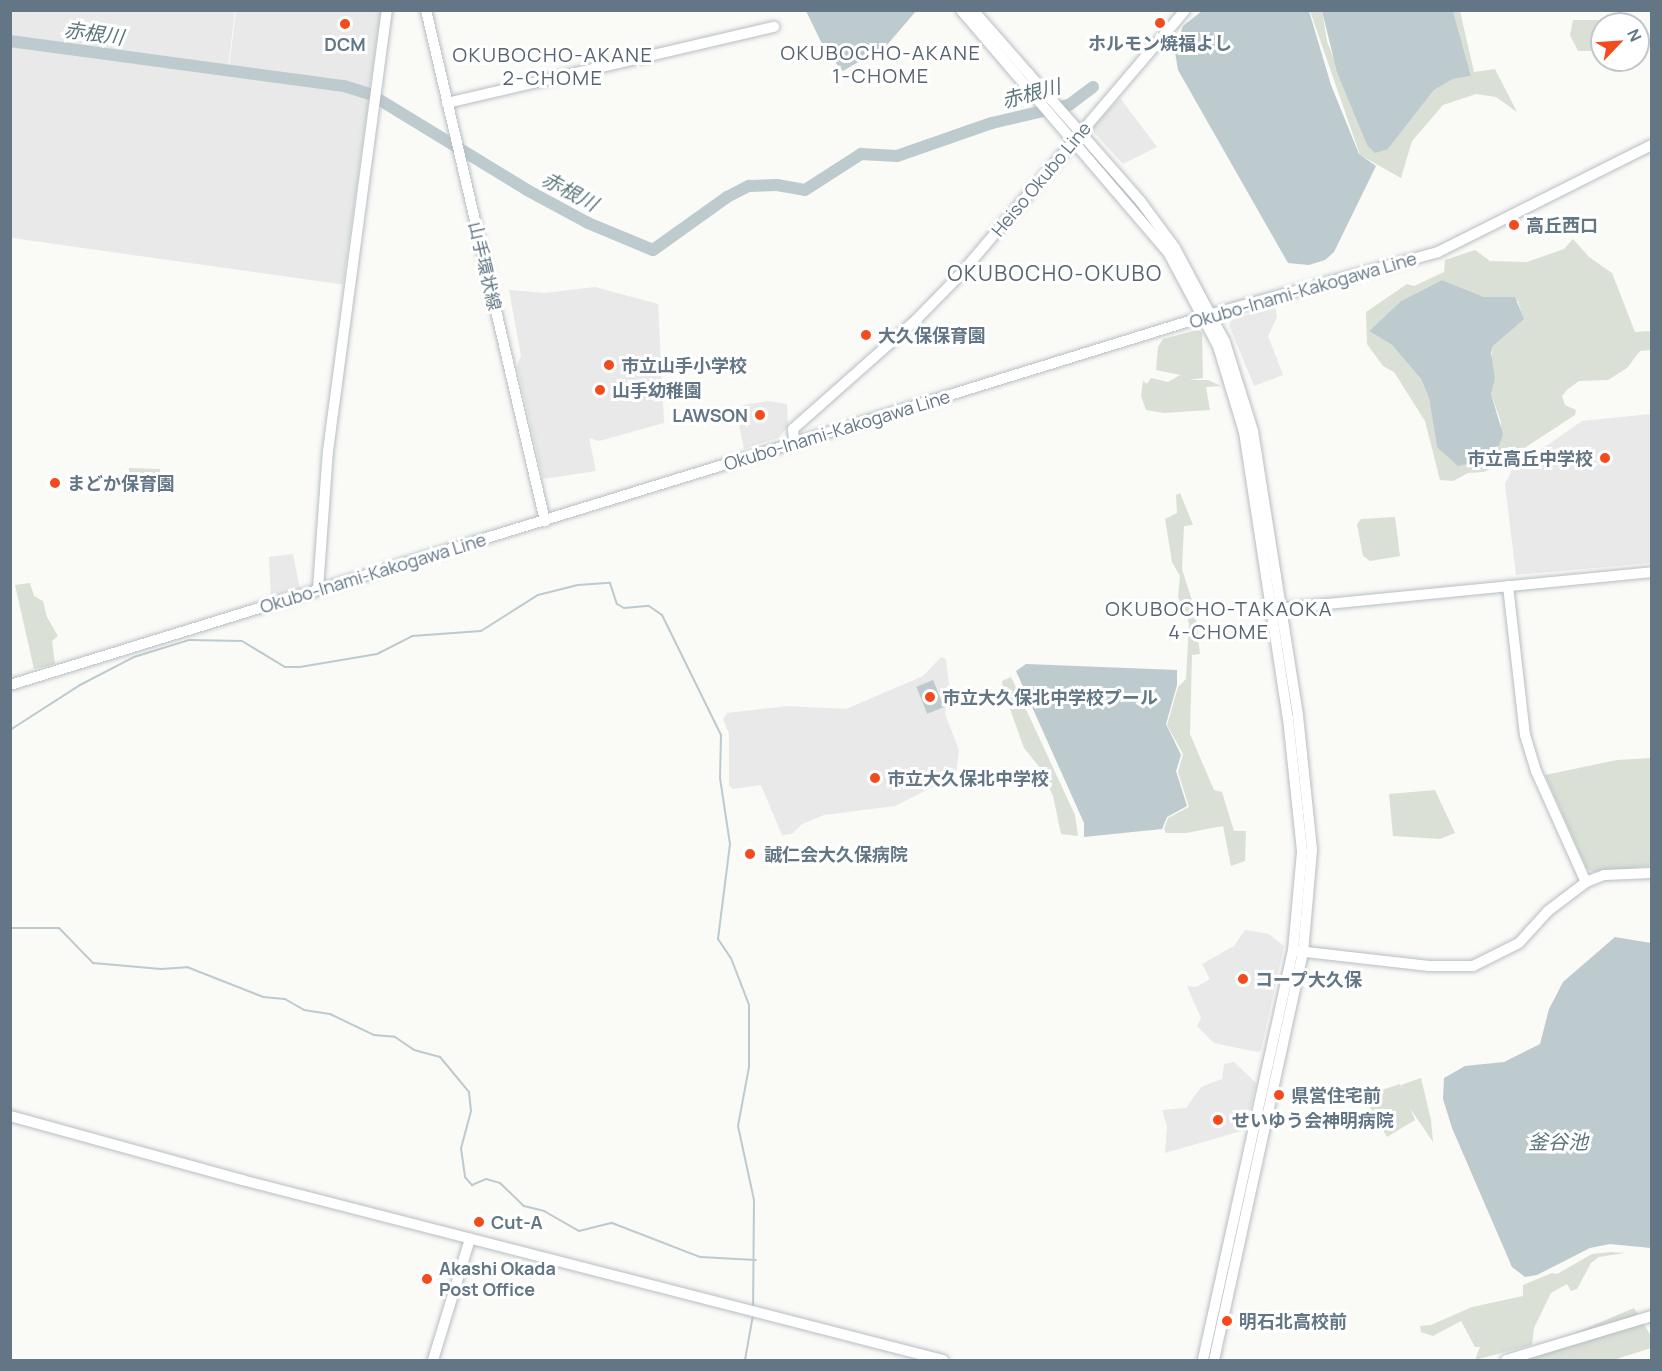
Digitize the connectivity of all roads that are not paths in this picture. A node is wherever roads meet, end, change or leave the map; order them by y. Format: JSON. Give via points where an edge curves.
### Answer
{"nodes":[{"id":1,"x":387,"y":10,"type":"edge"},
{"id":2,"x":426,"y":10,"type":"edge"},
{"id":3,"x":961,"y":10,"type":"edge"},
{"id":4,"x":973,"y":10,"type":"edge"},
{"id":5,"x":1185,"y":10,"type":"edge"},
{"id":6,"x":774,"y":27,"type":"dead end"},
{"id":7,"x":447,"y":103,"type":"junction"},
{"id":8,"x":1078,"y":136,"type":"junction"},
{"id":9,"x":1652,"y":146,"type":"edge"},
{"id":10,"x":1208,"y":316,"type":"junction"},
{"id":11,"x":794,"y":442,"type":"junction"},
{"id":12,"x":545,"y":520,"type":"junction"},
{"id":13,"x":1652,"y":572,"type":"edge"},
{"id":14,"x":1508,"y":586,"type":"junction"},
{"id":15,"x":318,"y":589,"type":"junction"},
{"id":16,"x":1277,"y":609,"type":"junction"},
{"id":17,"x":10,"y":685,"type":"edge"},
{"id":18,"x":1652,"y":873,"type":"edge"},
{"id":19,"x":1586,"y":882,"type":"junction"},
{"id":20,"x":1298,"y":951,"type":"junction"},
{"id":21,"x":10,"y":1116,"type":"edge"},
{"id":22,"x":470,"y":1239,"type":"junction"},
{"id":23,"x":1652,"y":1316,"type":"edge"},
{"id":24,"x":433,"y":1360,"type":"edge"},
{"id":25,"x":943,"y":1360,"type":"edge"},
{"id":26,"x":1203,"y":1360,"type":"edge"},
{"id":27,"x":1214,"y":1360,"type":"edge"},
{"id":28,"x":1506,"y":1360,"type":"edge"}],
"edges":[{"from":1,"to":15,"type":"street","via":[[329,441]]},
{"from":2,"to":7,"type":"street","name":"山手環状線"},
{"from":3,"to":8,"type":"street"},
{"from":4,"to":8,"type":"street"},
{"from":5,"to":8,"type":"street","name":"Heiso Okubo Line"},
{"from":6,"to":7,"type":"street"},
{"from":7,"to":12,"type":"street","name":"山手環状線"},
{"from":8,"to":10,"type":"street","via":[[1175,248]]},
{"from":8,"to":11,"type":"street","name":"Heiso Okubo Line","via":[[939,298],[793,429]]},
{"from":9,"to":10,"type":"street","name":"Okubo-Inami-Kakogawa Line","via":[[1438,252]]},
{"from":10,"to":11,"type":"street","name":"Okubo-Inami-Kakogawa Line"},
{"from":10,"to":16,"type":"street","via":[[1247,402]]},
{"from":11,"to":12,"type":"street","name":"Okubo-Inami-Kakogawa Line"},
{"from":12,"to":15,"type":"street","name":"Okubo-Inami-Kakogawa Line"},
{"from":13,"to":14,"type":"street"},
{"from":14,"to":16,"type":"street"},
{"from":14,"to":19,"type":"street","via":[[1525,735],[1536,771]]},
{"from":15,"to":17,"type":"street","name":"Okubo-Inami-Kakogawa Line"},
{"from":16,"to":20,"type":"street","via":[[1309,796],[1312,850]]},
{"from":18,"to":19,"type":"street","via":[[1612,874]]},
{"from":19,"to":20,"type":"street","via":[[1548,910],[1519,944],[1473,966],[1429,966]]},
{"from":20,"to":26,"type":"street"},
{"from":20,"to":27,"type":"street"},
{"from":21,"to":22,"type":"street"},
{"from":22,"to":24,"type":"street"},
{"from":22,"to":25,"type":"street"},
{"from":23,"to":28,"type":"street"}]}
